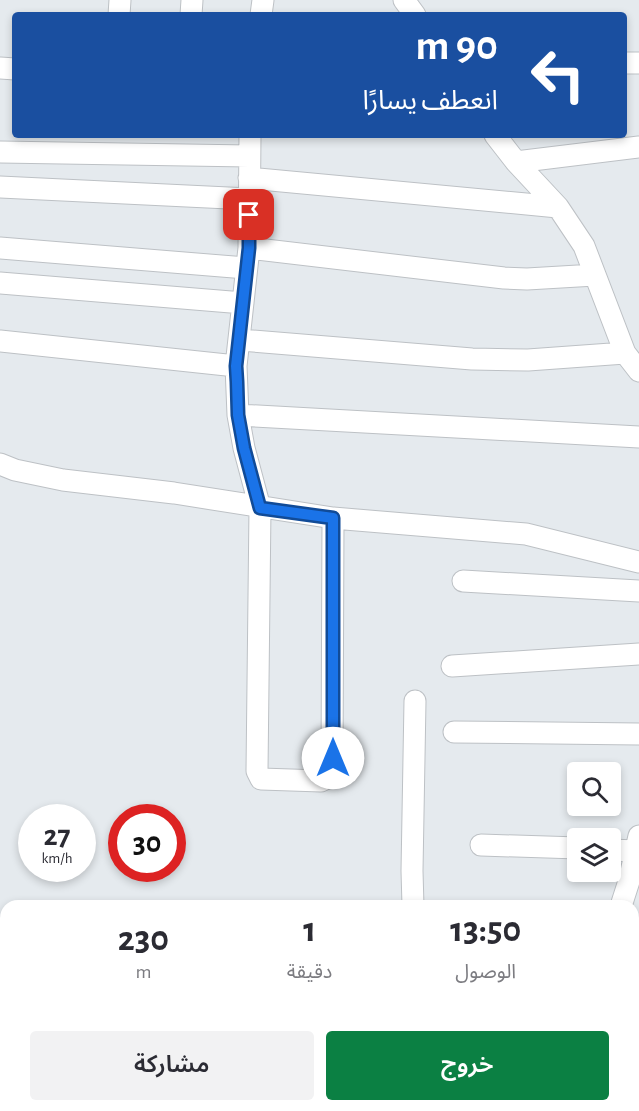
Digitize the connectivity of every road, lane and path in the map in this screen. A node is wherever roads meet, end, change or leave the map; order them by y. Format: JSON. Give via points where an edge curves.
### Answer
{"nodes":[{"id":1,"x":497,"y":138,"type":"edge"},
{"id":2,"x":249,"y":145,"type":"edge"},
{"id":3,"x":639,"y":147,"type":"edge"},
{"id":4,"x":0,"y":152,"type":"edge"},
{"id":5,"x":516,"y":162,"type":"junction"},
{"id":6,"x":0,"y":187,"type":"edge"},
{"id":7,"x":249,"y":188,"type":"junction"},
{"id":8,"x":558,"y":207,"type":"junction"},
{"id":9,"x":0,"y":248,"type":"edge"},
{"id":10,"x":248,"y":258,"type":"junction"},
{"id":11,"x":595,"y":275,"type":"junction"},
{"id":12,"x":0,"y":283,"type":"edge"},
{"id":13,"x":243,"y":303,"type":"junction"},
{"id":14,"x":240,"y":340,"type":"junction"},
{"id":15,"x":0,"y":341,"type":"edge"},
{"id":16,"x":625,"y":353,"type":"junction"},
{"id":17,"x":236,"y":366,"type":"junction"},
{"id":18,"x":639,"y":371,"type":"edge"},
{"id":19,"x":238,"y":415,"type":"junction"},
{"id":20,"x":639,"y":437,"type":"edge"},
{"id":21,"x":0,"y":464,"type":"edge"},
{"id":22,"x":260,"y":508,"type":"junction"},
{"id":23,"x":333,"y":518,"type":"junction"},
{"id":24,"x":639,"y":562,"type":"edge"},
{"id":25,"x":463,"y":581,"type":"dead end"},
{"id":26,"x":639,"y":591,"type":"edge"},
{"id":27,"x":639,"y":654,"type":"edge"},
{"id":28,"x":452,"y":666,"type":"dead end"},
{"id":29,"x":415,"y":701,"type":"dead end"},
{"id":30,"x":454,"y":732,"type":"dead end"},
{"id":31,"x":639,"y":734,"type":"edge"},
{"id":32,"x":638,"y":843,"type":"edge"},
{"id":33,"x":481,"y":844,"type":"dead end"},
{"id":34,"x":621,"y":847,"type":"edge"},
{"id":35,"x":567,"y":848,"type":"edge"},
{"id":36,"x":413,"y":900,"type":"edge"},
{"id":37,"x":629,"y":900,"type":"edge"}],
"edges":[{"from":1,"to":5,"type":"street"},
{"from":2,"to":4,"type":"street"},
{"from":2,"to":7,"type":"street"},
{"from":3,"to":5,"type":"street"},
{"from":5,"to":8,"type":"street"},
{"from":6,"to":7,"type":"street"},
{"from":7,"to":8,"type":"street"},
{"from":7,"to":10,"type":"street"},
{"from":8,"to":11,"type":"street","via":[[584,246]]},
{"from":9,"to":10,"type":"street"},
{"from":10,"to":11,"type":"street","via":[[504,278]]},
{"from":10,"to":13,"type":"street"},
{"from":11,"to":16,"type":"street"},
{"from":12,"to":13,"type":"street"},
{"from":13,"to":14,"type":"street"},
{"from":14,"to":16,"type":"street","via":[[472,359],[528,360]]},
{"from":14,"to":17,"type":"street"},
{"from":15,"to":17,"type":"street"},
{"from":16,"to":18,"type":"street"},
{"from":17,"to":19,"type":"street"},
{"from":19,"to":20,"type":"street"},
{"from":19,"to":22,"type":"street"},
{"from":21,"to":22,"type":"street","via":[[63,480]]},
{"from":22,"to":23,"type":"street"},
{"from":22,"to":23,"type":"street","via":[[257,771],[264,779],[321,781],[332,770]]},
{"from":23,"to":24,"type":"street","via":[[526,534]]},
{"from":25,"to":26,"type":"street"},
{"from":27,"to":28,"type":"street"},
{"from":29,"to":36,"type":"street"},
{"from":30,"to":31,"type":"street"},
{"from":32,"to":34,"type":"street"},
{"from":32,"to":37,"type":"street"},
{"from":33,"to":35,"type":"street"}]}
